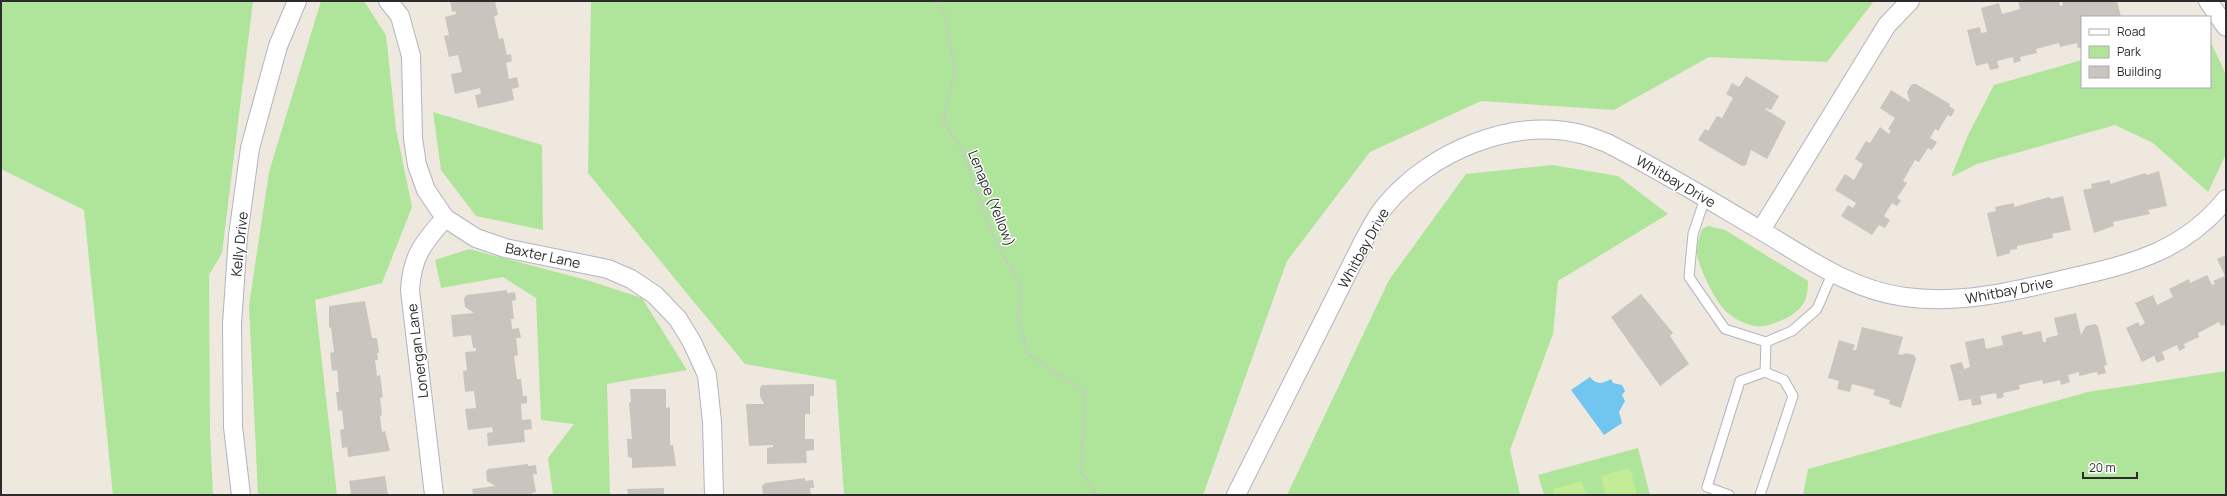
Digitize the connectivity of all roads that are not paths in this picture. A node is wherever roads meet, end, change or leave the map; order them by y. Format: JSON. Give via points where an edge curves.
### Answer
{"nodes":[{"id":1,"x":297,"y":1,"type":"edge"},
{"id":2,"x":388,"y":1,"type":"edge"},
{"id":3,"x":1910,"y":1,"type":"edge"},
{"id":4,"x":2208,"y":1,"type":"edge"},
{"id":5,"x":2226,"y":27,"type":"edge"},
{"id":6,"x":1705,"y":198,"type":"junction"},
{"id":7,"x":2226,"y":199,"type":"edge"},
{"id":8,"x":445,"y":218,"type":"junction"},
{"id":9,"x":1761,"y":230,"type":"junction"},
{"id":10,"x":1832,"y":274,"type":"junction"},
{"id":11,"x":1766,"y":342,"type":"junction"},
{"id":12,"x":1765,"y":372,"type":"junction"},
{"id":13,"x":241,"y":495,"type":"edge"},
{"id":14,"x":434,"y":495,"type":"edge"},
{"id":15,"x":714,"y":495,"type":"edge"},
{"id":16,"x":1236,"y":495,"type":"edge"},
{"id":17,"x":1728,"y":495,"type":"edge"},
{"id":18,"x":1760,"y":495,"type":"edge"}],
"edges":[{"from":1,"to":13,"type":"street","name":"Kelly Drive","via":[[278,46],[250,148],[238,236],[232,324],[233,419]]},
{"from":2,"to":8,"type":"street","name":"Baxter Lane","via":[[400,16],[411,56],[413,138],[417,165],[426,190]]},
{"from":3,"to":9,"type":"street","via":[[1887,25]]},
{"from":4,"to":5,"type":"street"},
{"from":6,"to":9,"type":"street","name":"Whitbay Drive"},
{"from":6,"to":11,"type":"lane","via":[[1693,234],[1689,277],[1725,329]]},
{"from":6,"to":16,"type":"street","name":"Whitbay Drive","via":[[1607,143],[1581,134],[1542,130],[1505,134],[1437,161],[1410,181],[1385,206],[1363,242]]},
{"from":7,"to":10,"type":"street","name":"Whitbay Drive","via":[[2214,214],[2195,230],[2166,249],[2136,262],[1989,296],[1962,299],[1903,297]]},
{"from":8,"to":14,"type":"street","name":"Lonergan Lane","via":[[424,241],[416,256],[411,272],[410,290]]},
{"from":8,"to":15,"type":"street","name":"Baxter Lane","via":[[476,238],[505,248],[608,269],[631,279],[655,295],[678,319],[707,375],[712,422]]},
{"from":9,"to":10,"type":"street","name":"Whitbay Drive"},
{"from":10,"to":11,"type":"lane","via":[[1818,309],[1792,331]]},
{"from":11,"to":12,"type":"lane"},
{"from":12,"to":17,"type":"lane","via":[[1740,381],[1707,487]]},
{"from":12,"to":18,"type":"lane","via":[[1784,380],[1792,396]]}]}
